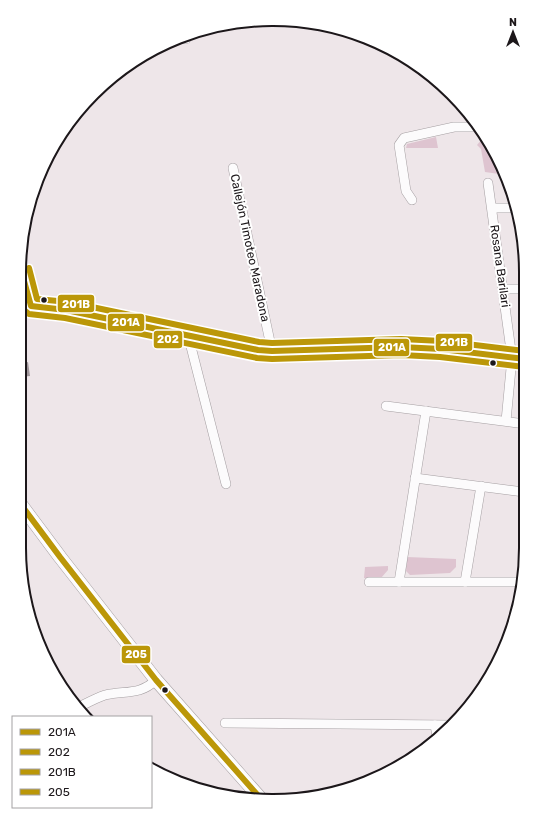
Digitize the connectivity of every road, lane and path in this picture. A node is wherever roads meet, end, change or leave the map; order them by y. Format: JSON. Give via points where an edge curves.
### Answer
{"nodes":[{"id":1,"x":471,"y":127,"type":"edge"},
{"id":2,"x":233,"y":168,"type":"dead end"},
{"id":3,"x":488,"y":183,"type":"dead end"},
{"id":4,"x":412,"y":200,"type":"dead end"},
{"id":5,"x":492,"y":208,"type":"junction"},
{"id":6,"x":511,"y":208,"type":"edge"},
{"id":7,"x":26,"y":288,"type":"edge"},
{"id":8,"x":503,"y":289,"type":"junction"},
{"id":9,"x":519,"y":289,"type":"edge"},
{"id":10,"x":31,"y":306,"type":"junction"},
{"id":11,"x":26,"y":307,"type":"edge"},
{"id":12,"x":188,"y":335,"type":"junction"},
{"id":13,"x":272,"y":351,"type":"junction"},
{"id":14,"x":512,"y":358,"type":"junction"},
{"id":15,"x":519,"y":359,"type":"edge"},
{"id":16,"x":386,"y":406,"type":"dead end"},
{"id":17,"x":426,"y":411,"type":"junction"},
{"id":18,"x":506,"y":421,"type":"junction"},
{"id":19,"x":519,"y":423,"type":"edge"},
{"id":20,"x":416,"y":478,"type":"junction"},
{"id":21,"x":226,"y":484,"type":"dead end"},
{"id":22,"x":481,"y":486,"type":"junction"},
{"id":23,"x":519,"y":491,"type":"edge"},
{"id":24,"x":26,"y":511,"type":"edge"},
{"id":25,"x":369,"y":582,"type":"dead end"},
{"id":26,"x":400,"y":582,"type":"junction"},
{"id":27,"x":464,"y":582,"type":"junction"},
{"id":28,"x":517,"y":582,"type":"edge"},
{"id":29,"x":156,"y":680,"type":"junction"},
{"id":30,"x":83,"y":705,"type":"edge"},
{"id":31,"x":225,"y":723,"type":"dead end"},
{"id":32,"x":434,"y":725,"type":"junction"},
{"id":33,"x":444,"y":725,"type":"edge"},
{"id":34,"x":436,"y":732,"type":"edge"},
{"id":35,"x":256,"y":793,"type":"edge"}],
"edges":[{"from":1,"to":4,"type":"street","via":[[454,127],[404,138],[399,145],[406,191]]},
{"from":2,"to":13,"type":"street","name":"Callejón Timoteo Maradona"},
{"from":3,"to":5,"type":"street","name":"Rosana Barilari"},
{"from":5,"to":6,"type":"street"},
{"from":5,"to":8,"type":"street","name":"Rosana Barilari"},
{"from":7,"to":10,"type":"street"},
{"from":8,"to":9,"type":"street"},
{"from":8,"to":14,"type":"street","name":"Rosana Barilari"},
{"from":10,"to":11,"type":"street"},
{"from":10,"to":12,"type":"street","via":[[66,310]]},
{"from":12,"to":13,"type":"street"},
{"from":12,"to":21,"type":"street"},
{"from":13,"to":14,"type":"street","via":[[401,347]]},
{"from":14,"to":15,"type":"street"},
{"from":14,"to":18,"type":"street","name":"Rosana Barilari"},
{"from":16,"to":17,"type":"street"},
{"from":17,"to":18,"type":"street"},
{"from":17,"to":20,"type":"street"},
{"from":18,"to":19,"type":"street"},
{"from":20,"to":22,"type":"street"},
{"from":20,"to":26,"type":"street"},
{"from":22,"to":23,"type":"street"},
{"from":22,"to":27,"type":"street"},
{"from":24,"to":29,"type":"street"},
{"from":25,"to":26,"type":"street"},
{"from":26,"to":27,"type":"street"},
{"from":27,"to":28,"type":"street"},
{"from":29,"to":30,"type":"street","via":[[148,688],[105,696]]},
{"from":29,"to":35,"type":"street"},
{"from":31,"to":32,"type":"street"},
{"from":32,"to":33,"type":"street"},
{"from":32,"to":34,"type":"street"}]}
